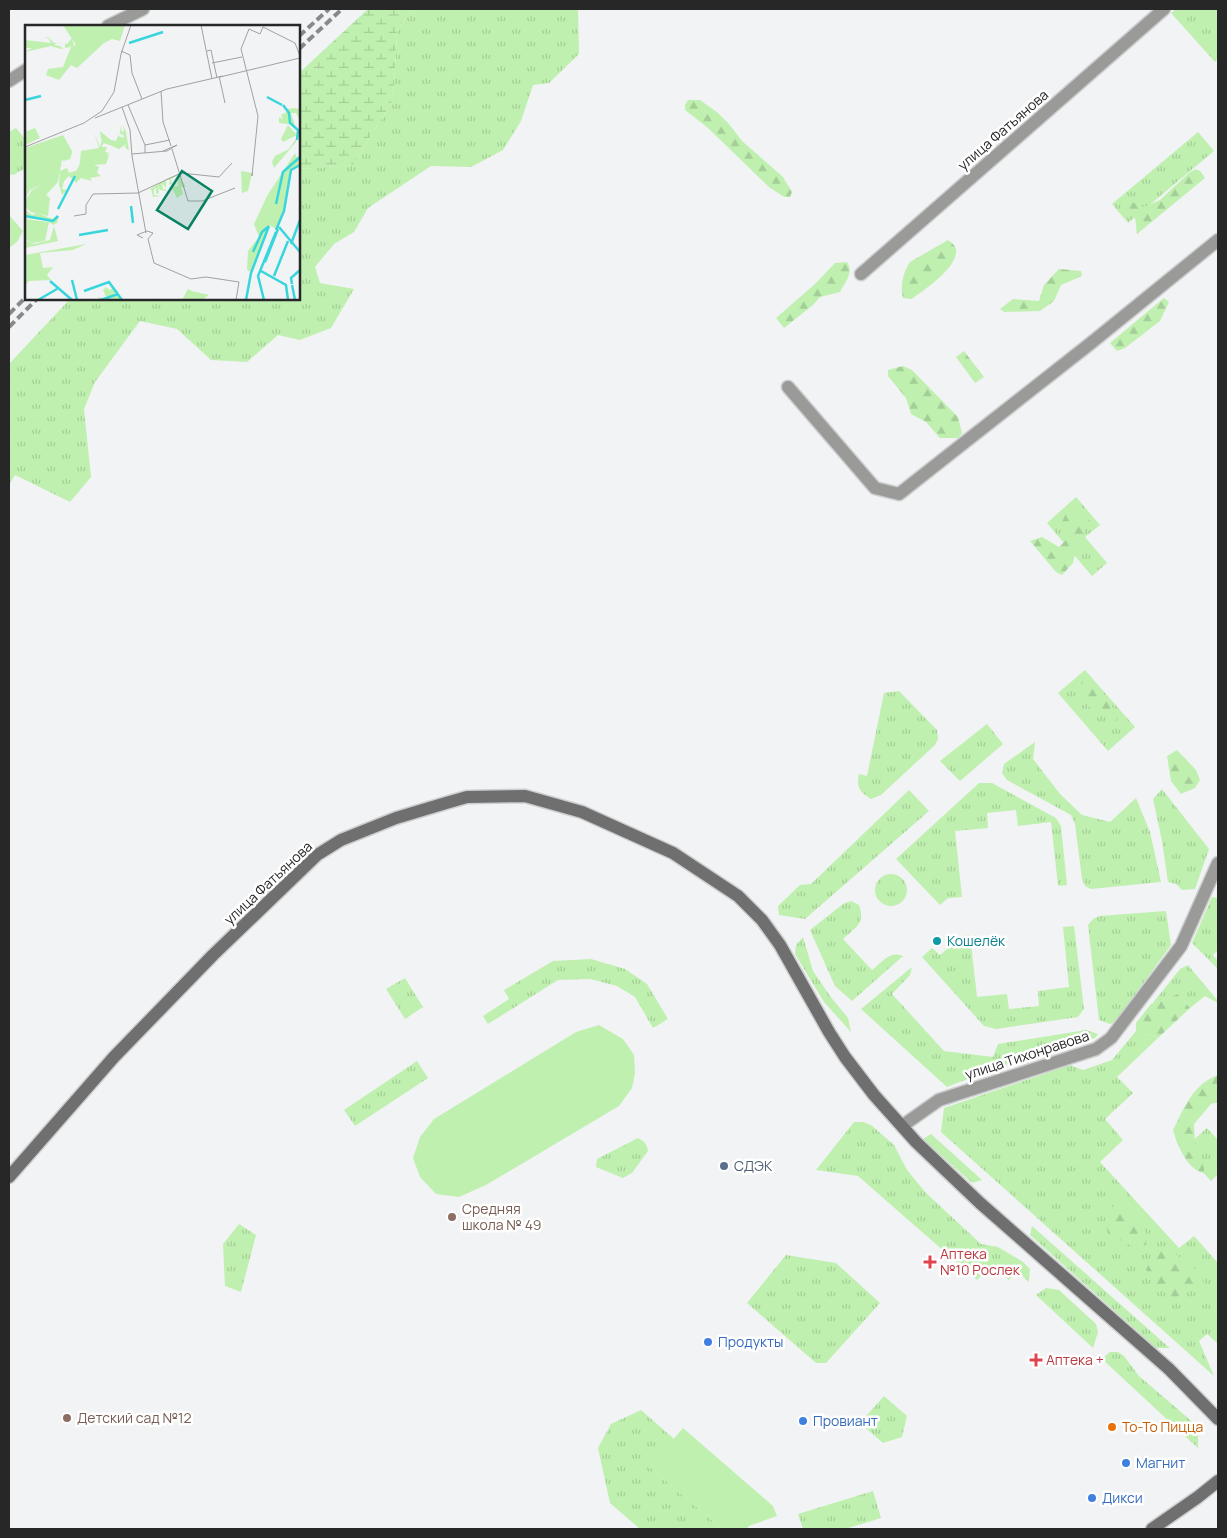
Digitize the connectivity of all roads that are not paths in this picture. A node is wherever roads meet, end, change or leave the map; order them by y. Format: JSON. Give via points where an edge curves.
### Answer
{"nodes":[{"id":1,"x":142,"y":9,"type":"edge"},
{"id":2,"x":1164,"y":9,"type":"edge"},
{"id":3,"x":110,"y":25,"type":"edge"},
{"id":4,"x":25,"y":71,"type":"edge"},
{"id":5,"x":9,"y":81,"type":"edge"},
{"id":6,"x":1218,"y":240,"type":"edge"},
{"id":7,"x":861,"y":274,"type":"dead end"},
{"id":8,"x":788,"y":387,"type":"dead end"},
{"id":9,"x":1218,"y":863,"type":"edge"},
{"id":10,"x":902,"y":1126,"type":"junction"},
{"id":11,"x":9,"y":1177,"type":"edge"},
{"id":12,"x":1218,"y":1419,"type":"edge"},
{"id":13,"x":1218,"y":1481,"type":"edge"},
{"id":14,"x":1152,"y":1529,"type":"edge"}],
"edges":[{"from":1,"to":3,"type":"street"},
{"from":2,"to":7,"type":"street","name":"улица Фатьянова"},
{"from":4,"to":5,"type":"street"},
{"from":6,"to":8,"type":"street","via":[[899,494],[875,488]]},
{"from":9,"to":10,"type":"street","name":"улица Тихонравова","via":[[1180,946],[1112,1038],[1096,1049],[939,1100]]},
{"from":10,"to":11,"type":"street","name":"улица Фатьянова","via":[[845,1057],[780,945],[762,920],[738,896],[673,853],[582,812],[525,796],[467,797],[396,818],[341,840],[317,855],[213,954],[120,1050]]},
{"from":10,"to":12,"type":"street","name":"улица Фатьянова","via":[[980,1203],[1122,1326]]},
{"from":13,"to":14,"type":"street"}]}
